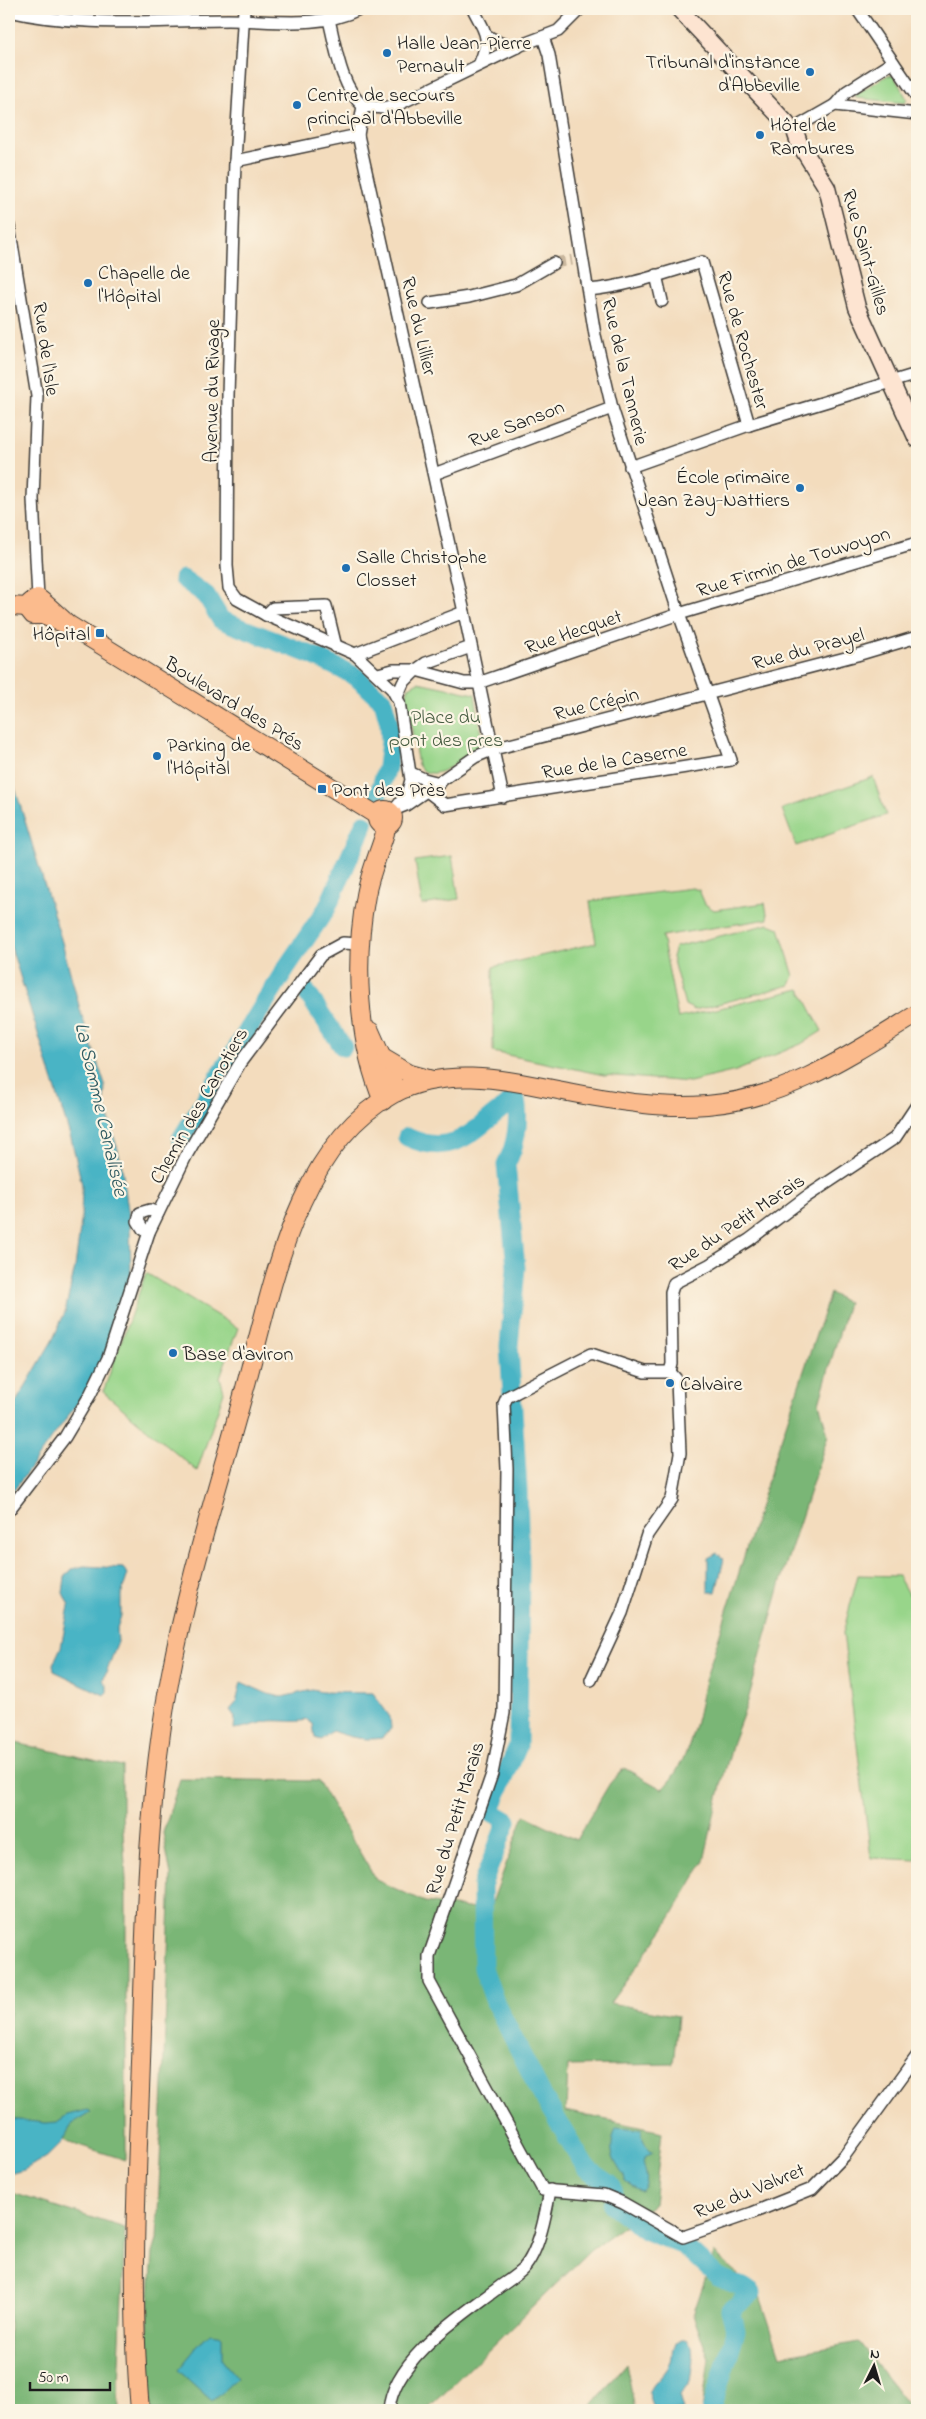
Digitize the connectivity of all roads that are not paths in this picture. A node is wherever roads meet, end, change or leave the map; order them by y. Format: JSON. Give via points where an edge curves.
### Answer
{"nodes":[{"id":1,"x":359,"y":9,"type":"edge"},
{"id":2,"x":473,"y":9,"type":"edge"},
{"id":3,"x":580,"y":9,"type":"edge"},
{"id":4,"x":679,"y":9,"type":"edge"},
{"id":5,"x":857,"y":9,"type":"edge"},
{"id":6,"x":11,"y":10,"type":"edge"},
{"id":7,"x":243,"y":15,"type":"edge"},
{"id":8,"x":329,"y":20,"type":"junction"},
{"id":9,"x":486,"y":34,"type":"junction"},
{"id":10,"x":543,"y":37,"type":"junction"},
{"id":11,"x":518,"y":47,"type":"junction"},
{"id":12,"x":893,"y":62,"type":"junction"},
{"id":13,"x":480,"y":65,"type":"junction"},
{"id":14,"x":917,"y":97,"type":"edge"},
{"id":15,"x":834,"y":105,"type":"junction"},
{"id":16,"x":363,"y":106,"type":"junction"},
{"id":17,"x":917,"y":114,"type":"edge"},
{"id":18,"x":794,"y":128,"type":"junction"},
{"id":19,"x":358,"y":135,"type":"junction"},
{"id":20,"x":235,"y":161,"type":"junction"},
{"id":21,"x":9,"y":226,"type":"edge"},
{"id":22,"x":554,"y":263,"type":"tunnel mouth"},
{"id":23,"x":656,"y":276,"type":"junction"},
{"id":24,"x":588,"y":290,"type":"junction"},
{"id":25,"x":662,"y":301,"type":"dead end"},
{"id":26,"x":430,"y":304,"type":"dead end"},
{"id":27,"x":917,"y":374,"type":"edge"},
{"id":28,"x":891,"y":382,"type":"junction"},
{"id":29,"x":612,"y":408,"type":"junction"},
{"id":30,"x":749,"y":426,"type":"junction"},
{"id":31,"x":917,"y":439,"type":"edge"},
{"id":32,"x":630,"y":467,"type":"junction"},
{"id":33,"x":434,"y":474,"type":"junction"},
{"id":34,"x":917,"y":543,"type":"edge"},
{"id":35,"x":9,"y":606,"type":"edge"},
{"id":36,"x":39,"y":606,"type":"junction"},
{"id":37,"x":464,"y":612,"type":"junction"},
{"id":38,"x":679,"y":614,"type":"junction"},
{"id":39,"x":266,"y":615,"type":"junction"},
{"id":40,"x":917,"y":637,"type":"edge"},
{"id":41,"x":336,"y":647,"type":"junction"},
{"id":42,"x":471,"y":647,"type":"junction"},
{"id":43,"x":355,"y":654,"type":"junction"},
{"id":44,"x":416,"y":670,"type":"junction"},
{"id":45,"x":378,"y":674,"type":"junction"},
{"id":46,"x":478,"y":683,"type":"junction"},
{"id":47,"x":707,"y":694,"type":"junction"},
{"id":48,"x":397,"y":697,"type":"junction"},
{"id":49,"x":494,"y":748,"type":"junction"},
{"id":50,"x":731,"y":760,"type":"joint"},
{"id":51,"x":411,"y":773,"type":"junction"},
{"id":52,"x":440,"y":783,"type":"junction"},
{"id":53,"x":427,"y":791,"type":"junction"},
{"id":54,"x":503,"y":798,"type":"junction"},
{"id":55,"x":387,"y":816,"type":"junction"},
{"id":56,"x":360,"y":944,"type":"junction"},
{"id":57,"x":917,"y":1014,"type":"edge"},
{"id":58,"x":364,"y":1017,"type":"junction"},
{"id":59,"x":383,"y":1058,"type":"junction"},
{"id":60,"x":433,"y":1080,"type":"junction"},
{"id":61,"x":390,"y":1096,"type":"junction"},
{"id":62,"x":917,"y":1105,"type":"edge"},
{"id":63,"x":158,"y":1213,"type":"junction"},
{"id":64,"x":149,"y":1232,"type":"junction"},
{"id":65,"x":670,"y":1372,"type":"junction"},
{"id":66,"x":9,"y":1510,"type":"edge"},
{"id":67,"x":591,"y":1680,"type":"dead end"},
{"id":68,"x":917,"y":2056,"type":"edge"},
{"id":69,"x":547,"y":2190,"type":"junction"},
{"id":70,"x":140,"y":2410,"type":"edge"},
{"id":71,"x":389,"y":2410,"type":"edge"}],
"edges":[{"from":1,"to":8,"type":"street"},
{"from":2,"to":9,"type":"street"},
{"from":3,"to":10,"type":"street","via":[[558,31]]},
{"from":4,"to":18,"type":"street","name":"Rue Saint-Gilles"},
{"from":5,"to":12,"type":"street"},
{"from":6,"to":7,"type":"street","via":[[40,18],[108,21]]},
{"from":7,"to":8,"type":"street"},
{"from":7,"to":20,"type":"street","name":"Avenue du Rivage"},
{"from":8,"to":16,"type":"street","via":[[346,80],[352,94]]},
{"from":9,"to":11,"type":"street"},
{"from":9,"to":13,"type":"street","via":[[487,47]]},
{"from":10,"to":11,"type":"street"},
{"from":10,"to":24,"type":"street","name":"Rue de la Tannerie","via":[[549,55],[577,259]]},
{"from":11,"to":13,"type":"street"},
{"from":12,"to":14,"type":"street"},
{"from":12,"to":15,"type":"street","via":[[846,92]]},
{"from":13,"to":16,"type":"street","via":[[397,104],[383,108]]},
{"from":15,"to":17,"type":"street"},
{"from":15,"to":18,"type":"street"},
{"from":16,"to":19,"type":"street","name":"Rue du Lillier"},
{"from":18,"to":28,"type":"street","name":"Rue Saint-Gilles","via":[[799,143],[827,188],[857,307]]},
{"from":19,"to":20,"type":"street"},
{"from":19,"to":33,"type":"street","name":"Rue du Lillier"},
{"from":20,"to":39,"type":"street","name":"Avenue du Rivage","via":[[227,566],[229,588],[237,599]]},
{"from":21,"to":36,"type":"street","name":"Rue de l'Isle","via":[[37,396],[33,499]]},
{"from":22,"to":26,"type":"street","via":[[516,284]]},
{"from":23,"to":24,"type":"street","name":"Rue de Rochester"},
{"from":23,"to":25,"type":"street"},
{"from":23,"to":30,"type":"street","name":"Rue de Rochester","via":[[702,262]]},
{"from":24,"to":29,"type":"street","name":"Rue de la Tannerie"},
{"from":27,"to":28,"type":"street"},
{"from":28,"to":30,"type":"street"},
{"from":28,"to":31,"type":"street","name":"Rue Saint-Gilles"},
{"from":29,"to":32,"type":"street","name":"Rue de la Tannerie"},
{"from":29,"to":33,"type":"street","name":"Rue Sanson"},
{"from":30,"to":32,"type":"street"},
{"from":32,"to":38,"type":"street","name":"Rue de la Tannerie"},
{"from":33,"to":37,"type":"street","name":"Rue du Lillier"},
{"from":34,"to":38,"type":"street","name":"Rue Firmin de Touvoyon"},
{"from":35,"to":36,"type":"main road","name":"Boulevard des Prés"},
{"from":36,"to":55,"type":"main road","name":"Boulevard des Prés"},
{"from":37,"to":42,"type":"street","name":"Rue du Lillier"},
{"from":37,"to":43,"type":"street"},
{"from":38,"to":46,"type":"street","name":"Rue Hecquet"},
{"from":38,"to":47,"type":"street","name":"Rue de la Tannerie"},
{"from":39,"to":41,"type":"street","name":"Avenue du Rivage"},
{"from":39,"to":41,"type":"street","via":[[273,608],[326,606]]},
{"from":40,"to":47,"type":"street","name":"Rue du Prayel"},
{"from":41,"to":43,"type":"street","name":"Avenue du Rivage"},
{"from":42,"to":44,"type":"street","via":[[426,663]]},
{"from":42,"to":46,"type":"street","name":"Rue du Lillier"},
{"from":43,"to":45,"type":"street","name":"Avenue du Rivage"},
{"from":44,"to":45,"type":"street"},
{"from":44,"to":46,"type":"street","via":[[464,684]]},
{"from":44,"to":48,"type":"street","via":[[403,683]]},
{"from":45,"to":48,"type":"street","name":"Avenue du Rivage"},
{"from":46,"to":49,"type":"street","name":"Rue du Lillier"},
{"from":47,"to":49,"type":"street","name":"Rue Crépin"},
{"from":47,"to":50,"type":"street","name":"Rue de la Tannerie"},
{"from":48,"to":51,"type":"street"},
{"from":49,"to":52,"type":"street","name":"Rue Crépin","via":[[475,757]]},
{"from":49,"to":54,"type":"street","name":"Rue du Lillier"},
{"from":50,"to":54,"type":"street","name":"Rue de la Caserne"},
{"from":51,"to":52,"type":"street"},
{"from":51,"to":55,"type":"street","via":[[407,794]]},
{"from":52,"to":53,"type":"street","name":"Rue Crépin"},
{"from":53,"to":54,"type":"street","name":"Rue de la Caserne","via":[[445,805]]},
{"from":53,"to":55,"type":"street","name":"Rue Crépin"},
{"from":55,"to":56,"type":"main road","via":[[385,833],[366,893]]},
{"from":56,"to":58,"type":"main road","via":[[359,989]]},
{"from":56,"to":63,"type":"street","name":"Chemin des Canotiers","via":[[343,943],[321,955],[262,1032],[240,1063],[186,1156]]},
{"from":57,"to":60,"type":"main road","via":[[802,1081],[748,1099],[712,1105],[633,1103],[488,1078]]},
{"from":58,"to":59,"type":"main road"},
{"from":58,"to":61,"type":"main road","via":[[368,1058]]},
{"from":59,"to":60,"type":"main road","via":[[410,1074]]},
{"from":59,"to":61,"type":"main road"},
{"from":60,"to":61,"type":"main road"},
{"from":61,"to":70,"type":"main road","via":[[360,1118],[334,1147],[318,1171],[290,1232],[184,1611],[170,1674],[156,1772],[145,1936],[135,2300]]},
{"from":62,"to":65,"type":"street","name":"Rue du Petit Marais","via":[[895,1138],[806,1197],[749,1240],[674,1283],[671,1292]]},
{"from":63,"to":64,"type":"street","name":"Chemin des Canotiers"},
{"from":63,"to":64,"type":"street","name":"Chemin des Canotiers","via":[[150,1210],[140,1213],[138,1221],[142,1229]]},
{"from":64,"to":66,"type":"street","name":"Chemin des Canotiers","via":[[108,1358],[90,1395],[65,1437]]},
{"from":65,"to":67,"type":"street","via":[[677,1380],[680,1453],[672,1498],[647,1535],[622,1613]]},
{"from":65,"to":69,"type":"street","name":"Rue du Petit Marais","via":[[645,1372],[591,1354],[512,1395],[504,1404],[507,1469],[504,1713],[492,1774],[429,1956],[429,1981]]},
{"from":68,"to":69,"type":"street","name":"Rue du Valvret","via":[[846,2155],[812,2189],[752,2213],[683,2237],[604,2195]]},
{"from":69,"to":71,"type":"street","via":[[543,2231],[524,2268],[438,2334],[402,2373],[390,2397]]}]}
